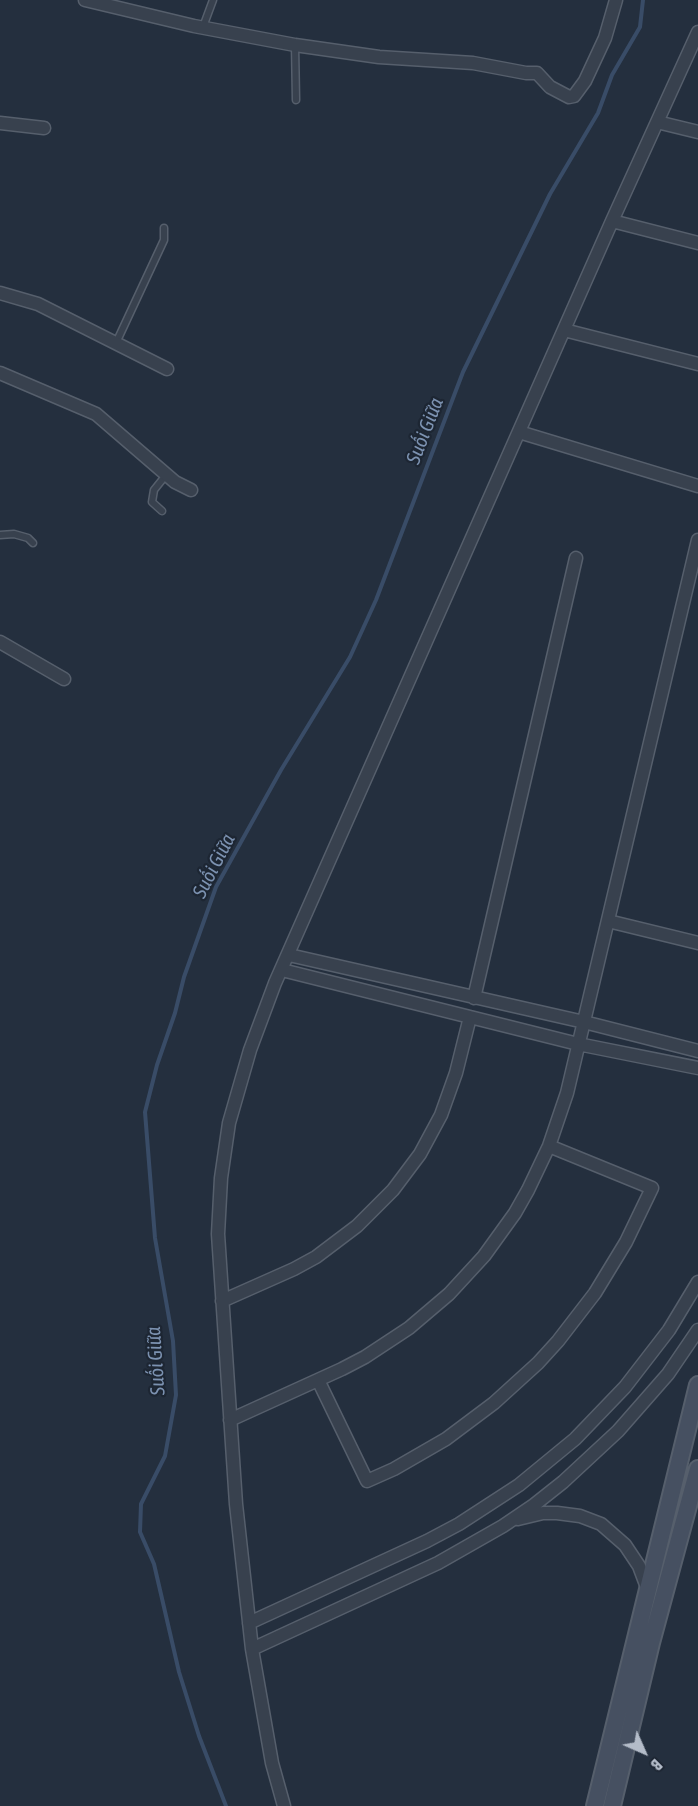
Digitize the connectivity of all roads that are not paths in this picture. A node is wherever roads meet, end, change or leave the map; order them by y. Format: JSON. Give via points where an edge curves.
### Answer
{"nodes":[{"id":1,"x":85,"y":0,"type":"edge"},
{"id":2,"x":213,"y":0,"type":"edge"},
{"id":3,"x":616,"y":0,"type":"edge"},
{"id":4,"x":203,"y":28,"type":"junction"},
{"id":5,"x":698,"y":32,"type":"edge"},
{"id":6,"x":295,"y":45,"type":"junction"},
{"id":7,"x":296,"y":100,"type":"dead end"},
{"id":8,"x":657,"y":122,"type":"junction"},
{"id":9,"x":0,"y":123,"type":"edge"},
{"id":10,"x":44,"y":128,"type":"dead end"},
{"id":11,"x":698,"y":132,"type":"edge"},
{"id":12,"x":612,"y":221,"type":"junction"},
{"id":13,"x":164,"y":228,"type":"dead end"},
{"id":14,"x":698,"y":243,"type":"edge"},
{"id":15,"x":0,"y":293,"type":"edge"},
{"id":16,"x":564,"y":330,"type":"junction"},
{"id":17,"x":116,"y":343,"type":"junction"},
{"id":18,"x":698,"y":364,"type":"edge"},
{"id":19,"x":167,"y":369,"type":"dead end"},
{"id":20,"x":0,"y":373,"type":"edge"},
{"id":21,"x":519,"y":432,"type":"junction"},
{"id":22,"x":166,"y":475,"type":"junction"},
{"id":23,"x":698,"y":486,"type":"edge"},
{"id":24,"x":191,"y":490,"type":"dead end"},
{"id":25,"x":162,"y":511,"type":"dead end"},
{"id":26,"x":0,"y":535,"type":"edge"},
{"id":27,"x":698,"y":540,"type":"edge"},
{"id":28,"x":33,"y":543,"type":"dead end"},
{"id":29,"x":576,"y":558,"type":"dead end"},
{"id":30,"x":0,"y":642,"type":"edge"},
{"id":31,"x":64,"y":679,"type":"dead end"},
{"id":32,"x":608,"y":921,"type":"junction"},
{"id":33,"x":698,"y":943,"type":"edge"},
{"id":34,"x":288,"y":955,"type":"junction"},
{"id":35,"x":282,"y":970,"type":"junction"},
{"id":36,"x":474,"y":998,"type":"junction"},
{"id":37,"x":470,"y":1017,"type":"junction"},
{"id":38,"x":584,"y":1022,"type":"junction"},
{"id":39,"x":578,"y":1044,"type":"junction"},
{"id":40,"x":698,"y":1051,"type":"edge"},
{"id":41,"x":698,"y":1068,"type":"edge"},
{"id":42,"x":549,"y":1146,"type":"junction"},
{"id":43,"x":698,"y":1282,"type":"edge"},
{"id":44,"x":222,"y":1301,"type":"junction"},
{"id":45,"x":698,"y":1330,"type":"edge"},
{"id":46,"x":318,"y":1380,"type":"junction"},
{"id":47,"x":698,"y":1385,"type":"edge"},
{"id":48,"x":230,"y":1420,"type":"junction"},
{"id":49,"x":698,"y":1469,"type":"edge"},
{"id":50,"x":503,"y":1526,"type":"junction"},
{"id":51,"x":648,"y":1590,"type":"junction"},
{"id":52,"x":249,"y":1623,"type":"junction"},
{"id":53,"x":252,"y":1649,"type":"junction"},
{"id":54,"x":284,"y":1806,"type":"edge"},
{"id":55,"x":595,"y":1806,"type":"edge"},
{"id":56,"x":612,"y":1806,"type":"edge"}],
"edges":[{"from":1,"to":4,"type":"street"},
{"from":2,"to":4,"type":"lane"},
{"from":3,"to":6,"type":"street","via":[[605,38],[585,81],[569,97],[550,87],[537,73]]},
{"from":4,"to":6,"type":"street"},
{"from":5,"to":8,"type":"street"},
{"from":6,"to":7,"type":"lane"},
{"from":8,"to":11,"type":"street"},
{"from":8,"to":12,"type":"street"},
{"from":9,"to":10,"type":"street"},
{"from":12,"to":14,"type":"street"},
{"from":12,"to":16,"type":"street"},
{"from":13,"to":17,"type":"lane","via":[[164,240]]},
{"from":15,"to":17,"type":"street","via":[[38,304]]},
{"from":16,"to":18,"type":"street"},
{"from":16,"to":21,"type":"street"},
{"from":17,"to":19,"type":"street"},
{"from":20,"to":22,"type":"street","via":[[96,414]]},
{"from":21,"to":23,"type":"street"},
{"from":21,"to":34,"type":"street"},
{"from":22,"to":24,"type":"street"},
{"from":22,"to":25,"type":"lane","via":[[154,490],[152,502]]},
{"from":26,"to":28,"type":"lane","via":[[14,534]]},
{"from":27,"to":32,"type":"street"},
{"from":29,"to":36,"type":"street"},
{"from":30,"to":31,"type":"street"},
{"from":32,"to":33,"type":"street"},
{"from":32,"to":38,"type":"street"},
{"from":34,"to":35,"type":"street"},
{"from":34,"to":36,"type":"street"},
{"from":35,"to":37,"type":"street"},
{"from":35,"to":44,"type":"street","via":[[250,1050],[226,1141],[218,1206]]},
{"from":36,"to":38,"type":"street"},
{"from":37,"to":39,"type":"street"},
{"from":37,"to":44,"type":"street","via":[[441,1115],[420,1154],[393,1190],[357,1226],[316,1257]]},
{"from":38,"to":39,"type":"street"},
{"from":38,"to":40,"type":"street"},
{"from":39,"to":41,"type":"street"},
{"from":39,"to":42,"type":"street"},
{"from":42,"to":46,"type":"street","via":[[505,1227],[449,1294],[387,1343]]},
{"from":42,"to":46,"type":"street","via":[[652,1188],[595,1293],[538,1363],[454,1433],[367,1481]]},
{"from":43,"to":52,"type":"street","via":[[669,1330],[625,1387],[575,1439],[519,1485],[427,1541]]},
{"from":44,"to":48,"type":"street"},
{"from":45,"to":50,"type":"street","via":[[668,1374],[618,1431],[563,1482]]},
{"from":46,"to":48,"type":"street"},
{"from":47,"to":51,"type":"street"},
{"from":48,"to":52,"type":"street"},
{"from":49,"to":56,"type":"street"},
{"from":50,"to":51,"type":"street","via":[[543,1514],[591,1519],[625,1545]]},
{"from":50,"to":53,"type":"street","via":[[438,1563]]},
{"from":51,"to":55,"type":"street"},
{"from":52,"to":53,"type":"street"},
{"from":53,"to":54,"type":"street","via":[[272,1763]]}]}
